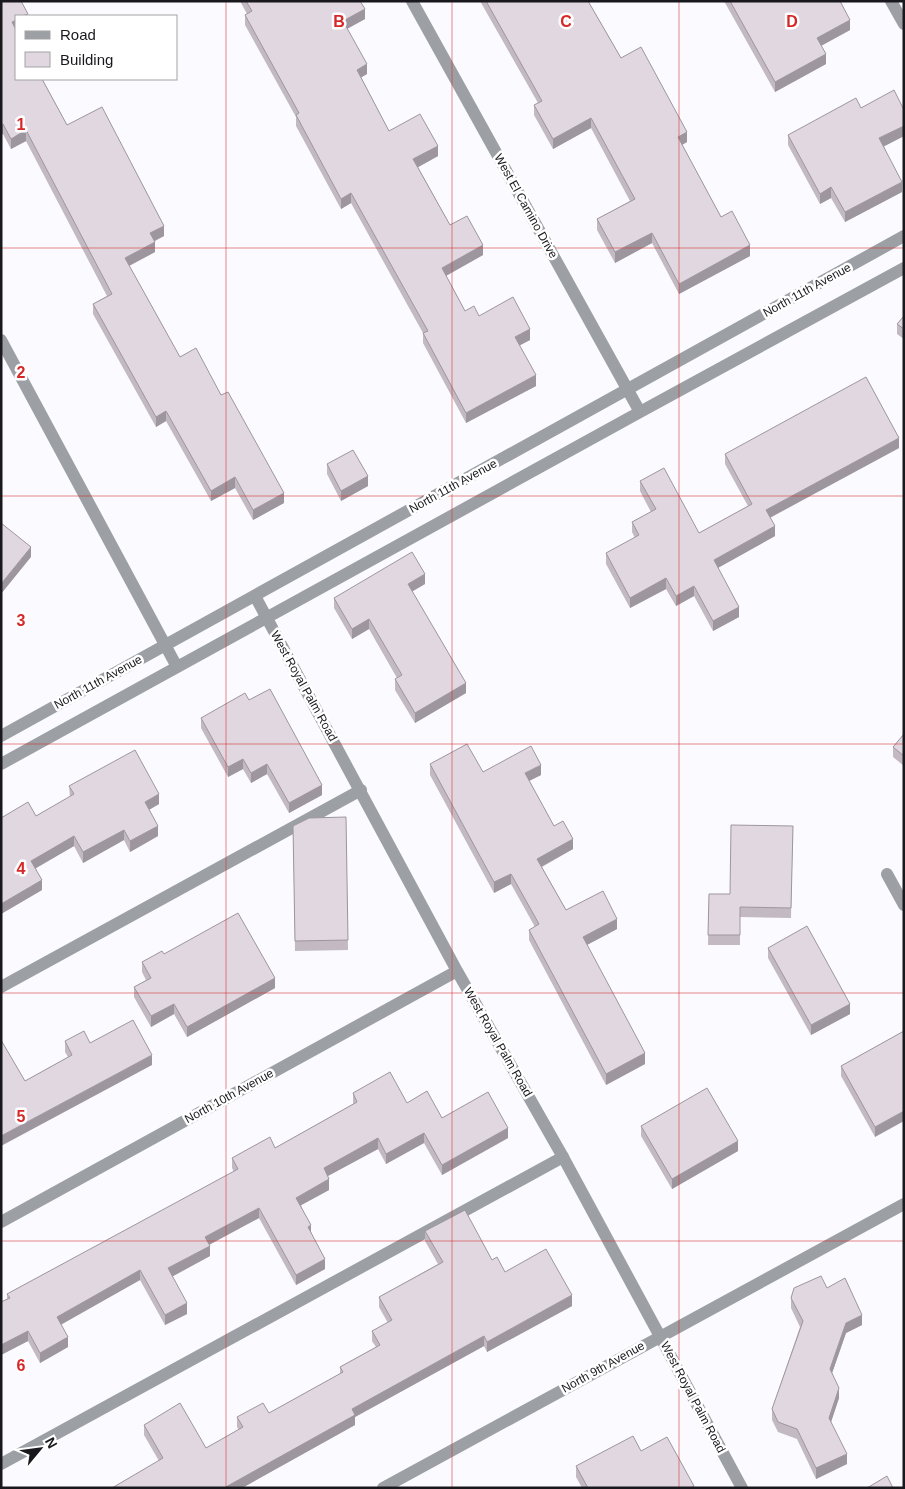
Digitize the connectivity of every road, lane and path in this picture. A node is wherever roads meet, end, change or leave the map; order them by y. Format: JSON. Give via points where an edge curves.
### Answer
{"nodes":[{"id":1,"x":412,"y":1,"type":"edge"},
{"id":2,"x":891,"y":1,"type":"edge"},
{"id":3,"x":904,"y":24,"type":"edge"},
{"id":4,"x":904,"y":236,"type":"edge"},
{"id":5,"x":904,"y":268,"type":"edge"},
{"id":6,"x":1,"y":340,"type":"edge"},
{"id":7,"x":627,"y":389,"type":"junction"},
{"id":8,"x":640,"y":412,"type":"junction"},
{"id":9,"x":255,"y":596,"type":"junction"},
{"id":10,"x":267,"y":617,"type":"junction"},
{"id":11,"x":166,"y":645,"type":"junction"},
{"id":12,"x":177,"y":667,"type":"junction"},
{"id":13,"x":1,"y":736,"type":"edge"},
{"id":14,"x":1,"y":764,"type":"edge"},
{"id":15,"x":361,"y":790,"type":"junction"},
{"id":16,"x":888,"y":874,"type":"dead end"},
{"id":17,"x":904,"y":905,"type":"edge"},
{"id":18,"x":457,"y":971,"type":"junction"},
{"id":19,"x":1,"y":987,"type":"edge"},
{"id":20,"x":563,"y":1158,"type":"junction"},
{"id":21,"x":904,"y":1204,"type":"edge"},
{"id":22,"x":1,"y":1222,"type":"edge"},
{"id":23,"x":660,"y":1335,"type":"junction"},
{"id":24,"x":1,"y":1464,"type":"edge"},
{"id":25,"x":383,"y":1488,"type":"edge"},
{"id":26,"x":742,"y":1488,"type":"edge"}],
"edges":[{"from":1,"to":7,"type":"street","name":"West El Camino Drive"},
{"from":2,"to":3,"type":"street"},
{"from":4,"to":7,"type":"street","name":"North 11th Avenue"},
{"from":5,"to":8,"type":"street","name":"North 11th Avenue"},
{"from":6,"to":11,"type":"street"},
{"from":7,"to":8,"type":"street","name":"West El Camino Drive"},
{"from":7,"to":9,"type":"street","name":"North 11th Avenue"},
{"from":8,"to":10,"type":"street","name":"North 11th Avenue"},
{"from":9,"to":10,"type":"street","name":"West Royal Palm Road"},
{"from":9,"to":11,"type":"street","name":"North 11th Avenue"},
{"from":10,"to":12,"type":"street","name":"North 11th Avenue"},
{"from":10,"to":15,"type":"street","name":"West Royal Palm Road"},
{"from":11,"to":12,"type":"street"},
{"from":11,"to":13,"type":"street","name":"North 11th Avenue"},
{"from":12,"to":14,"type":"street","name":"North 11th Avenue"},
{"from":15,"to":18,"type":"street","name":"West Royal Palm Road"},
{"from":15,"to":19,"type":"street"},
{"from":16,"to":17,"type":"street"},
{"from":18,"to":20,"type":"street","name":"West Royal Palm Road"},
{"from":18,"to":22,"type":"street","name":"North 10th Avenue"},
{"from":20,"to":23,"type":"street","name":"West Royal Palm Road"},
{"from":20,"to":24,"type":"street"},
{"from":21,"to":23,"type":"street","name":"North 9th Avenue"},
{"from":23,"to":25,"type":"street","name":"North 9th Avenue"},
{"from":23,"to":26,"type":"street","name":"West Royal Palm Road"}]}
